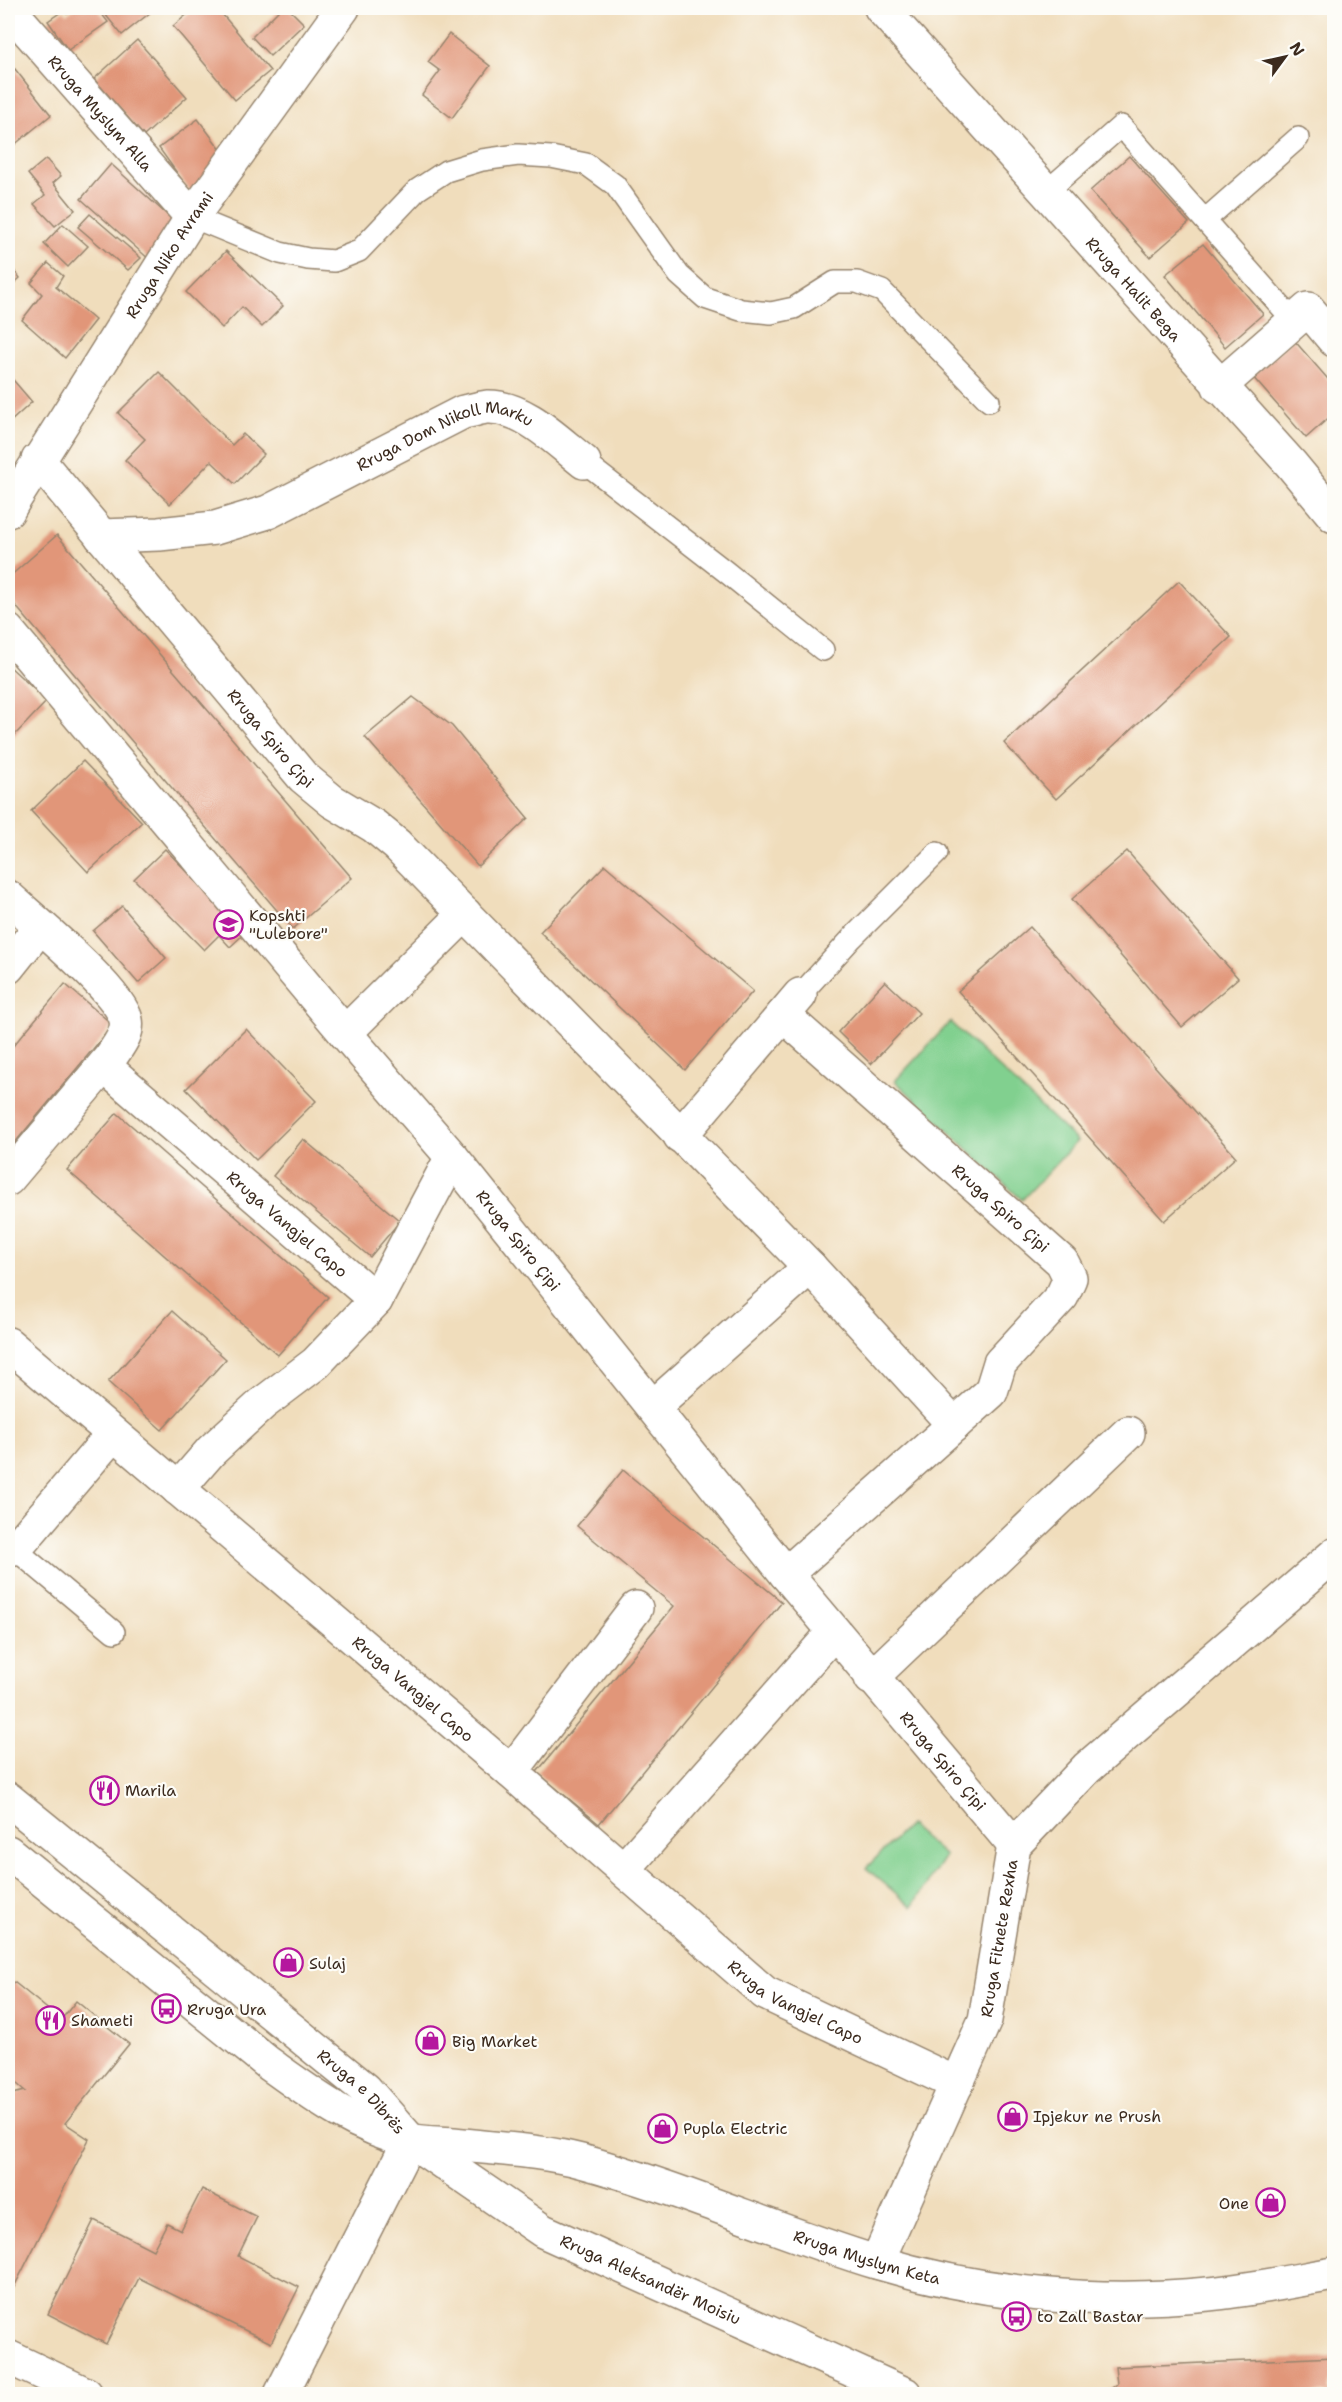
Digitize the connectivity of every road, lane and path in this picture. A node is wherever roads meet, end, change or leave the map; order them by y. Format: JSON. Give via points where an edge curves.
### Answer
{"nodes":[{"id":1,"x":8,"y":8,"type":"edge"},
{"id":2,"x":342,"y":8,"type":"edge"},
{"id":3,"x":886,"y":9,"type":"edge"},
{"id":4,"x":1298,"y":138,"type":"dead end"},
{"id":5,"x":1046,"y":192,"type":"junction"},
{"id":6,"x":192,"y":217,"type":"junction"},
{"id":7,"x":1205,"y":220,"type":"junction"},
{"id":8,"x":1322,"y":326,"type":"edge"},
{"id":9,"x":1219,"y":387,"type":"junction"},
{"id":10,"x":989,"y":400,"type":"dead end"},
{"id":11,"x":38,"y":460,"type":"junction"},
{"id":12,"x":584,"y":462,"type":"joint"},
{"id":13,"x":9,"y":505,"type":"edge"},
{"id":14,"x":1335,"y":516,"type":"edge"},
{"id":15,"x":101,"y":536,"type":"junction"},
{"id":16,"x":8,"y":631,"type":"edge"},
{"id":17,"x":823,"y":650,"type":"dead end"},
{"id":18,"x":937,"y":854,"type":"dead end"},
{"id":19,"x":8,"y":897,"type":"edge"},
{"id":20,"x":465,"y":914,"type":"junction"},
{"id":21,"x":40,"y":927,"type":"junction"},
{"id":22,"x":8,"y":967,"type":"edge"},
{"id":23,"x":792,"y":1005,"type":"junction"},
{"id":24,"x":345,"y":1033,"type":"junction"},
{"id":25,"x":104,"y":1066,"type":"junction"},
{"id":26,"x":680,"y":1136,"type":"junction"},
{"id":27,"x":452,"y":1157,"type":"junction"},
{"id":28,"x":8,"y":1179,"type":"edge"},
{"id":29,"x":810,"y":1267,"type":"junction"},
{"id":30,"x":376,"y":1300,"type":"junction"},
{"id":31,"x":8,"y":1344,"type":"edge"},
{"id":32,"x":653,"y":1407,"type":"junction"},
{"id":33,"x":954,"y":1425,"type":"junction"},
{"id":34,"x":1128,"y":1433,"type":"dead end"},
{"id":35,"x":112,"y":1434,"type":"junction"},
{"id":36,"x":178,"y":1489,"type":"junction"},
{"id":37,"x":15,"y":1549,"type":"joint"},
{"id":38,"x":1335,"y":1555,"type":"edge"},
{"id":39,"x":786,"y":1574,"type":"junction"},
{"id":40,"x":636,"y":1608,"type":"dead end"},
{"id":41,"x":114,"y":1632,"type":"dead end"},
{"id":42,"x":834,"y":1632,"type":"junction"},
{"id":43,"x":871,"y":1678,"type":"junction"},
{"id":44,"x":511,"y":1772,"type":"junction"},
{"id":45,"x":8,"y":1799,"type":"edge"},
{"id":46,"x":1014,"y":1845,"type":"junction"},
{"id":47,"x":8,"y":1852,"type":"edge"},
{"id":48,"x":624,"y":1869,"type":"junction"},
{"id":49,"x":957,"y":2084,"type":"junction"},
{"id":50,"x":410,"y":2140,"type":"junction"},
{"id":51,"x":877,"y":2262,"type":"junction"},
{"id":52,"x":1335,"y":2274,"type":"edge"},
{"id":53,"x":8,"y":2357,"type":"edge"},
{"id":54,"x":83,"y":2394,"type":"edge"},
{"id":55,"x":281,"y":2394,"type":"edge"},
{"id":56,"x":905,"y":2394,"type":"edge"}],
"edges":[{"from":1,"to":6,"type":"street","name":"Rruga Myslym Alla"},
{"from":2,"to":6,"type":"street","name":"Rruga Niko Avrami"},
{"from":3,"to":5,"type":"street","name":"Rruga Halit Bega"},
{"from":4,"to":7,"type":"lane"},
{"from":5,"to":7,"type":"lane","via":[[1121,126]]},
{"from":5,"to":9,"type":"street","name":"Rruga Halit Bega"},
{"from":6,"to":10,"type":"lane","via":[[280,253],[334,261],[359,251],[417,190],[446,171],[482,160],[551,156],[586,165],[615,185],[679,275],[705,298],[741,310],[771,313],[794,309],[835,282],[857,282],[882,291]]},
{"from":6,"to":11,"type":"street","name":"Rruga Niko Avrami"},
{"from":7,"to":8,"type":"lane"},
{"from":8,"to":9,"type":"street"},
{"from":9,"to":14,"type":"street","name":"Rruga Halit Bega"},
{"from":11,"to":13,"type":"street","name":"Rruga Niko Avrami"},
{"from":11,"to":15,"type":"street"},
{"from":12,"to":15,"type":"street","name":"Rruga Dom Nikoll Marku","via":[[535,424],[511,411],[487,407],[463,412],[268,512],[215,528]]},
{"from":12,"to":17,"type":"lane","name":"Rruga Dom Nikoll Marku"},
{"from":15,"to":20,"type":"street","name":"Rruga Spiro Çipi","via":[[303,777],[397,845]]},
{"from":16,"to":24,"type":"street","name":"Rruga Spiro Çipi"},
{"from":18,"to":23,"type":"lane","via":[[852,938]]},
{"from":19,"to":21,"type":"street"},
{"from":20,"to":24,"type":"street"},
{"from":20,"to":26,"type":"street","name":"Rruga Spiro Çipi"},
{"from":21,"to":22,"type":"street"},
{"from":21,"to":25,"type":"street","via":[[111,992],[120,1006],[126,1021],[124,1037]]},
{"from":23,"to":26,"type":"street"},
{"from":23,"to":33,"type":"street","name":"Rruga Spiro Çipi","via":[[1062,1262],[1070,1278],[1062,1296],[1000,1363],[991,1392]]},
{"from":24,"to":27,"type":"street","name":"Rruga Spiro Çipi"},
{"from":25,"to":28,"type":"street"},
{"from":25,"to":30,"type":"street","name":"Rruga Vangjel Capo"},
{"from":26,"to":29,"type":"street","name":"Rruga Spiro Çipi"},
{"from":27,"to":30,"type":"street"},
{"from":27,"to":32,"type":"street","name":"Rruga Spiro Çipi"},
{"from":29,"to":32,"type":"street"},
{"from":29,"to":33,"type":"street","name":"Rruga Spiro Çipi"},
{"from":30,"to":36,"type":"street","via":[[316,1363],[262,1404],[211,1451]]},
{"from":31,"to":35,"type":"street","name":"Rruga Vangjel Capo"},
{"from":32,"to":39,"type":"street","name":"Rruga Spiro Çipi"},
{"from":33,"to":39,"type":"street","name":"Rruga Spiro Çipi"},
{"from":34,"to":43,"type":"street"},
{"from":35,"to":36,"type":"street","name":"Rruga Vangjel Capo"},
{"from":35,"to":37,"type":"street"},
{"from":36,"to":44,"type":"street","name":"Rruga Vangjel Capo"},
{"from":37,"to":41,"type":"lane"},
{"from":38,"to":46,"type":"street","name":"Rruga Fitnete Rexha","via":[[1087,1768]]},
{"from":39,"to":42,"type":"street","name":"Rruga Spiro Çipi"},
{"from":40,"to":44,"type":"street"},
{"from":42,"to":43,"type":"street","name":"Rruga Spiro Çipi"},
{"from":42,"to":48,"type":"street"},
{"from":43,"to":46,"type":"street","name":"Rruga Spiro Çipi"},
{"from":44,"to":48,"type":"street","name":"Rruga Vangjel Capo"},
{"from":45,"to":50,"type":"street","name":"Rruga e Dibrës","via":[[365,2089]]},
{"from":46,"to":49,"type":"street","name":"Rruga Fitnete Rexha","via":[[985,2020]]},
{"from":47,"to":50,"type":"street","name":"Rruga e Dibrës","via":[[308,2092],[347,2118]]},
{"from":48,"to":49,"type":"street","name":"Rruga Vangjel Capo","via":[[765,1993]]},
{"from":49,"to":51,"type":"street","name":"Rruga Fitnete Rexha"},
{"from":50,"to":51,"type":"street","name":"Rruga Myslym Keta","via":[[525,2151],[580,2161],[687,2194]]},
{"from":50,"to":55,"type":"street"},
{"from":50,"to":56,"type":"street","name":"Rruga Aleksandër Moisiu","via":[[543,2231]]},
{"from":51,"to":52,"type":"street","name":"Rruga Myslym Keta","via":[[974,2285],[1131,2299],[1209,2294]]},
{"from":53,"to":54,"type":"street"}]}
